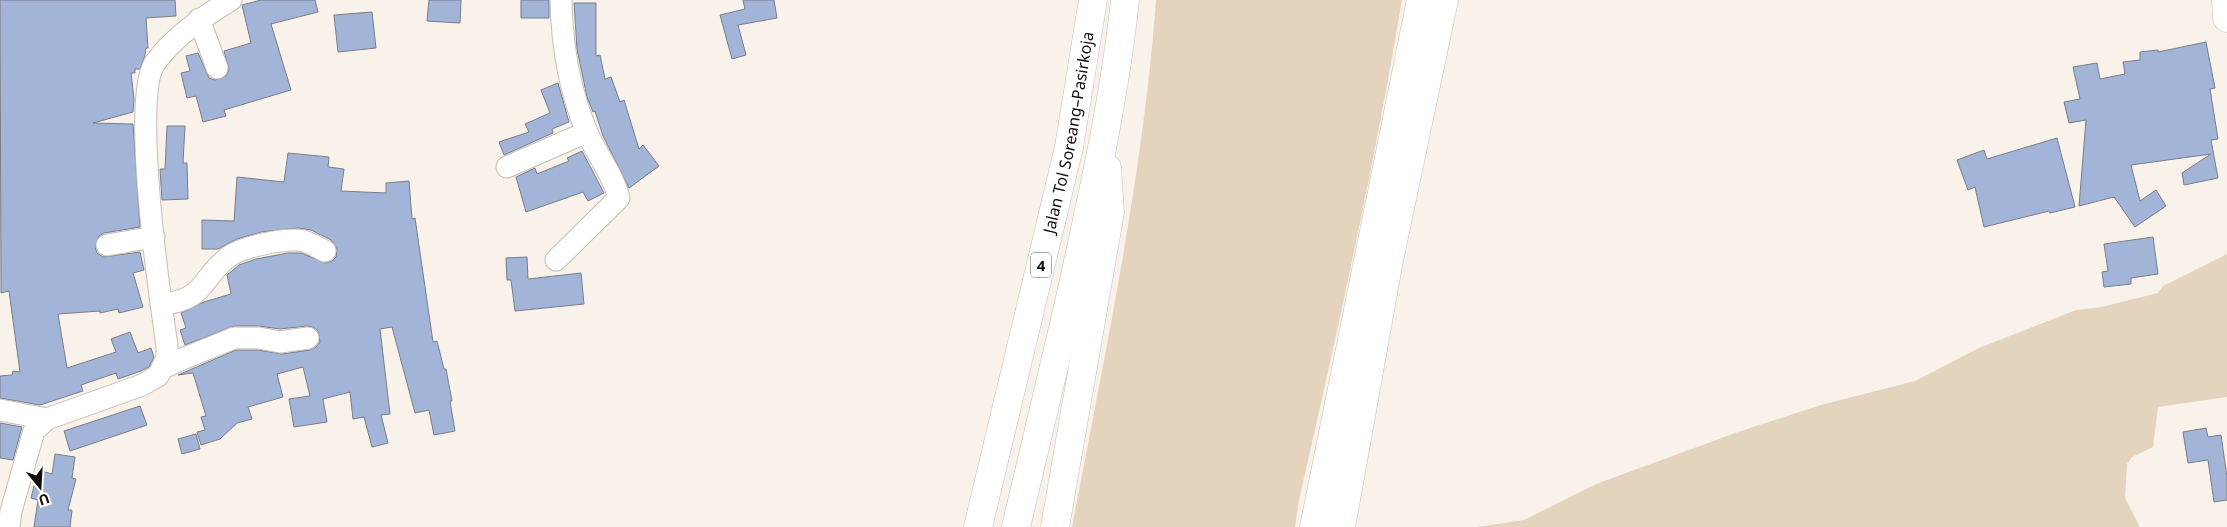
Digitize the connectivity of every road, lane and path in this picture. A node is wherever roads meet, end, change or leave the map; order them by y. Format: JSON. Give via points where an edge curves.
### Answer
{"nodes":[{"id":1,"x":231,"y":0,"type":"edge"},
{"id":2,"x":561,"y":0,"type":"edge"},
{"id":3,"x":1093,"y":0,"type":"edge"},
{"id":4,"x":1125,"y":0,"type":"edge"},
{"id":5,"x":1421,"y":0,"type":"edge"},
{"id":6,"x":1444,"y":0,"type":"edge"},
{"id":7,"x":2226,"y":0,"type":"edge"},
{"id":8,"x":2227,"y":18,"type":"edge"},
{"id":9,"x":199,"y":19,"type":"junction"},
{"id":10,"x":217,"y":68,"type":"dead end"},
{"id":11,"x":587,"y":132,"type":"junction"},
{"id":12,"x":1105,"y":140,"type":"junction"},
{"id":13,"x":507,"y":167,"type":"dead end"},
{"id":14,"x":154,"y":237,"type":"junction"},
{"id":15,"x":107,"y":245,"type":"dead end"},
{"id":16,"x":325,"y":251,"type":"dead end"},
{"id":17,"x":556,"y":260,"type":"dead end"},
{"id":18,"x":161,"y":305,"type":"junction"},
{"id":19,"x":308,"y":338,"type":"dead end"},
{"id":20,"x":164,"y":368,"type":"junction"},
{"id":21,"x":0,"y":410,"type":"edge"},
{"id":22,"x":47,"y":419,"type":"junction"},
{"id":23,"x":9,"y":527,"type":"edge"},
{"id":24,"x":978,"y":527,"type":"edge"},
{"id":25,"x":1016,"y":527,"type":"edge"},
{"id":26,"x":1055,"y":527,"type":"edge"},
{"id":27,"x":1314,"y":527,"type":"edge"},
{"id":28,"x":1341,"y":527,"type":"edge"}],
"edges":[{"from":1,"to":9,"type":"street"},
{"from":2,"to":11,"type":"street","via":[[568,78]]},
{"from":3,"to":24,"type":"highway","name":"Jalan Tol Soreang–Pasirkoja","number":"4","via":[[1069,147]]},
{"from":4,"to":12,"type":"highway","number":"4"},
{"from":5,"to":27,"type":"highway"},
{"from":6,"to":28,"type":"highway","via":[[1389,260]]},
{"from":7,"to":8,"type":"highway"},
{"from":9,"to":10,"type":"street"},
{"from":9,"to":14,"type":"street","via":[[154,64],[149,82],[146,102],[149,197]]},
{"from":11,"to":13,"type":"street"},
{"from":11,"to":17,"type":"street","via":[[620,198]]},
{"from":12,"to":25,"type":"highway","number":"4"},
{"from":12,"to":26,"type":"highway","via":[[1110,212]]},
{"from":14,"to":15,"type":"street"},
{"from":14,"to":18,"type":"street"},
{"from":16,"to":18,"type":"street","via":[[303,241],[275,241],[236,253],[227,258],[190,298]]},
{"from":18,"to":20,"type":"street","via":[[167,346]]},
{"from":19,"to":20,"type":"street","via":[[280,342],[243,336]]},
{"from":20,"to":22,"type":"street","via":[[158,376],[142,385]]},
{"from":21,"to":22,"type":"street"},
{"from":22,"to":23,"type":"street","via":[[34,431]]}]}
